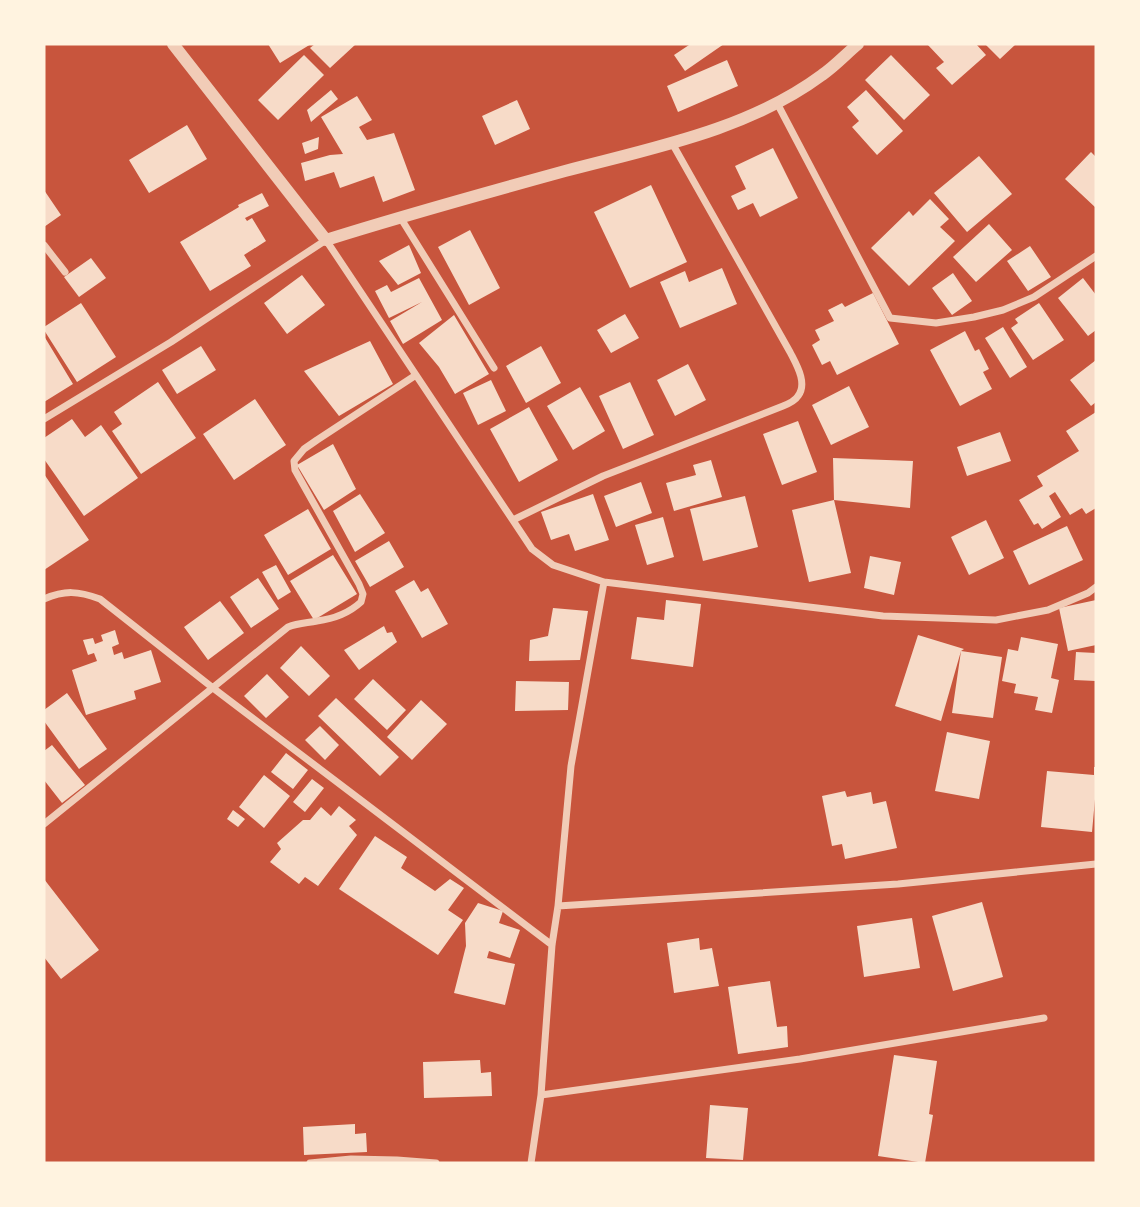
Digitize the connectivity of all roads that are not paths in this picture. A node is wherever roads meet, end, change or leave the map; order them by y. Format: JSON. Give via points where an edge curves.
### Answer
{"nodes":[{"id":1,"x":173,"y":44,"type":"edge"},
{"id":2,"x":858,"y":44,"type":"edge"},
{"id":3,"x":777,"y":103,"type":"junction"},
{"id":4,"x":672,"y":142,"type":"junction"},
{"id":5,"x":400,"y":216,"type":"junction"},
{"id":6,"x":326,"y":240,"type":"junction"},
{"id":7,"x":44,"y":245,"type":"edge"},
{"id":8,"x":1096,"y":256,"type":"edge"},
{"id":9,"x":65,"y":272,"type":"dead end"},
{"id":10,"x":494,"y":368,"type":"dead end"},
{"id":11,"x":416,"y":375,"type":"junction"},
{"id":12,"x":44,"y":419,"type":"edge"},
{"id":13,"x":513,"y":520,"type":"junction"},
{"id":14,"x":604,"y":582,"type":"junction"},
{"id":15,"x":1096,"y":587,"type":"edge"},
{"id":16,"x":44,"y":599,"type":"edge"},
{"id":17,"x":214,"y":688,"type":"junction"},
{"id":18,"x":44,"y":824,"type":"edge"},
{"id":19,"x":1096,"y":864,"type":"edge"},
{"id":20,"x":558,"y":906,"type":"junction"},
{"id":21,"x":552,"y":945,"type":"junction"},
{"id":22,"x":1044,"y":1018,"type":"dead end"},
{"id":23,"x":541,"y":1095,"type":"junction"},
{"id":24,"x":310,"y":1163,"type":"edge"},
{"id":25,"x":436,"y":1163,"type":"edge"},
{"id":26,"x":531,"y":1163,"type":"edge"}],
"edges":[{"from":1,"to":6,"type":"street"},
{"from":2,"to":3,"type":"street","via":[[822,75]]},
{"from":3,"to":4,"type":"street","via":[[736,122]]},
{"from":3,"to":8,"type":"street","via":[[890,317],[936,323],[1003,310],[1034,298]]},
{"from":4,"to":5,"type":"street"},
{"from":4,"to":13,"type":"street","via":[[790,352],[800,372],[801,390],[783,406],[603,475]]},
{"from":5,"to":6,"type":"street"},
{"from":5,"to":10,"type":"street"},
{"from":6,"to":11,"type":"street"},
{"from":6,"to":12,"type":"street"},
{"from":7,"to":9,"type":"street"},
{"from":11,"to":13,"type":"street"},
{"from":11,"to":17,"type":"street","via":[[304,449],[294,461],[359,584],[361,602],[348,612],[288,627]]},
{"from":13,"to":14,"type":"street","via":[[542,558]]},
{"from":14,"to":15,"type":"street","via":[[883,617],[996,620],[1048,610]]},
{"from":14,"to":20,"type":"street","via":[[571,766]]},
{"from":16,"to":17,"type":"street","via":[[80,592],[100,599]]},
{"from":17,"to":18,"type":"street"},
{"from":17,"to":21,"type":"street"},
{"from":19,"to":20,"type":"street","via":[[898,884]]},
{"from":20,"to":21,"type":"street"},
{"from":21,"to":23,"type":"street"},
{"from":22,"to":23,"type":"street","via":[[800,1059]]},
{"from":23,"to":26,"type":"street"},
{"from":24,"to":25,"type":"street","via":[[351,1159]]}]}
